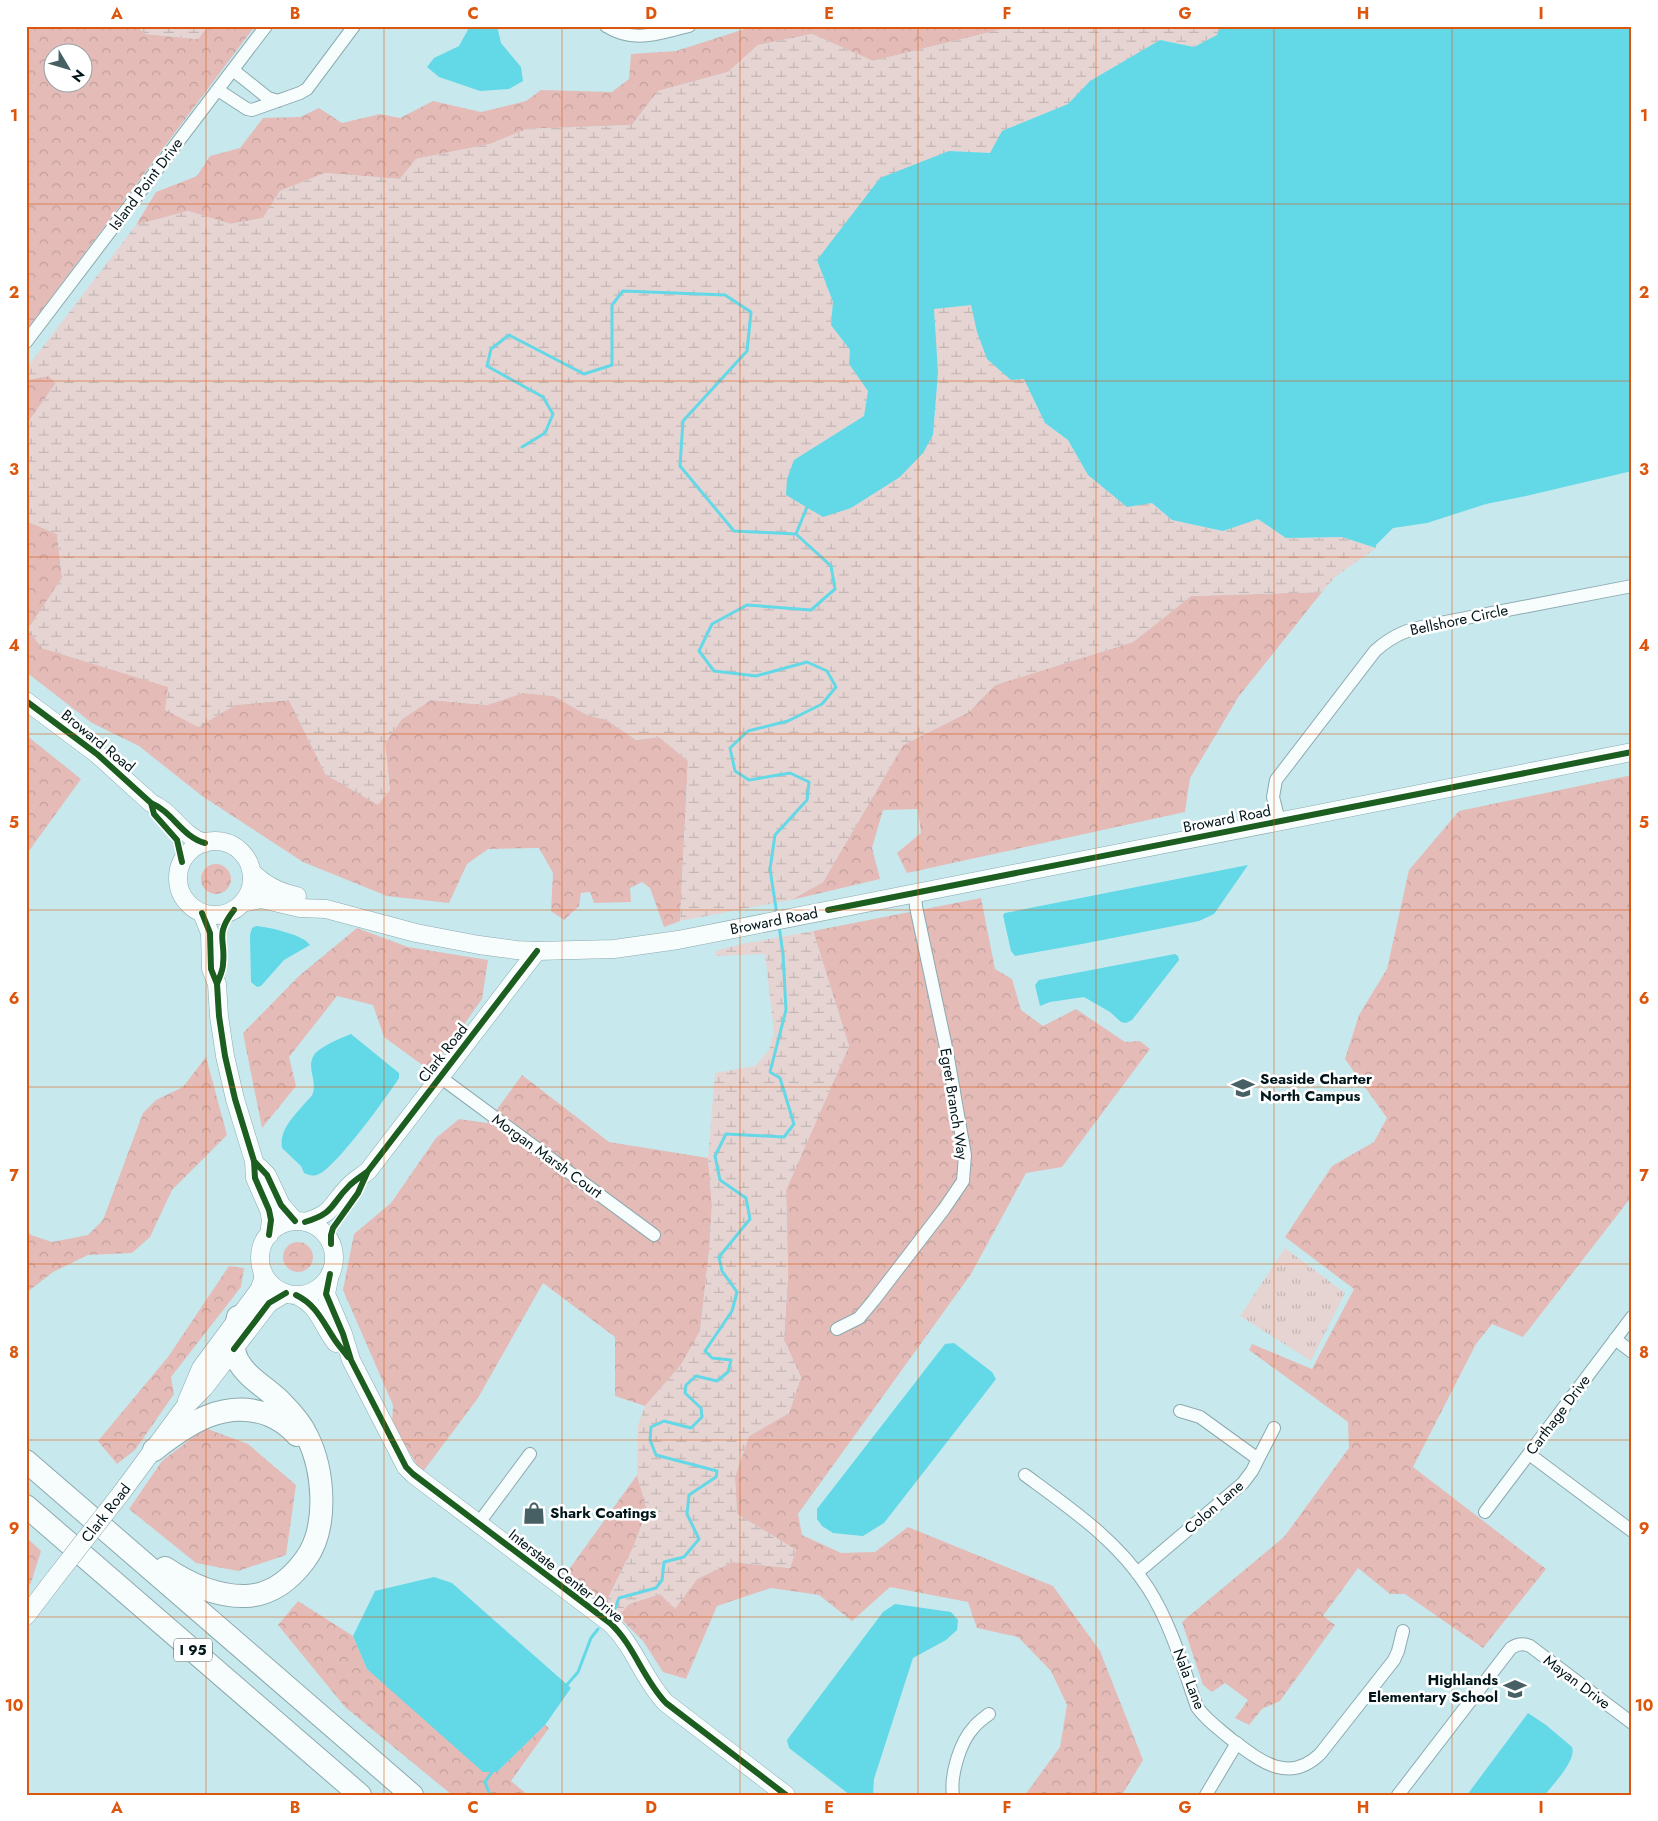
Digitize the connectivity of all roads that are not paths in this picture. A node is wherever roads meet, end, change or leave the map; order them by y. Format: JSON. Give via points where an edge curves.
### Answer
{"nodes":[{"id":1,"x":266,"y":26,"type":"edge"},
{"id":2,"x":354,"y":26,"type":"edge"},
{"id":3,"x":606,"y":26,"type":"edge"},
{"id":4,"x":689,"y":26,"type":"edge"},
{"id":5,"x":233,"y":70,"type":"junction"},
{"id":6,"x":218,"y":90,"type":"junction"},
{"id":7,"x":278,"y":101,"type":"junction"},
{"id":8,"x":26,"y":342,"type":"edge"},
{"id":9,"x":1632,"y":586,"type":"edge"},
{"id":10,"x":26,"y":701,"type":"edge"},
{"id":11,"x":1632,"y":752,"type":"edge"},
{"id":12,"x":152,"y":803,"type":"junction"},
{"id":13,"x":1279,"y":821,"type":"junction"},
{"id":14,"x":205,"y":843,"type":"junction"},
{"id":15,"x":182,"y":862,"type":"junction"},
{"id":16,"x":251,"y":871,"type":"junction"},
{"id":17,"x":914,"y":893,"type":"junction"},
{"id":18,"x":238,"y":907,"type":"junction"},
{"id":19,"x":326,"y":909,"type":"junction"},
{"id":20,"x":202,"y":913,"type":"junction"},
{"id":21,"x":537,"y":952,"type":"junction"},
{"id":22,"x":217,"y":984,"type":"junction"},
{"id":23,"x":440,"y":1077,"type":"junction"},
{"id":24,"x":254,"y":1162,"type":"junction"},
{"id":25,"x":368,"y":1171,"type":"junction"},
{"id":26,"x":300,"y":1222,"type":"junction"},
{"id":27,"x":269,"y":1235,"type":"junction"},
{"id":28,"x":654,"y":1235,"type":"dead end"},
{"id":29,"x":331,"y":1244,"type":"junction"},
{"id":30,"x":263,"y":1272,"type":"junction"},
{"id":31,"x":330,"y":1274,"type":"junction"},
{"id":32,"x":291,"y":1294,"type":"junction"},
{"id":33,"x":238,"y":1317,"type":"junction"},
{"id":34,"x":1632,"y":1317,"type":"edge"},
{"id":35,"x":837,"y":1329,"type":"dead end"},
{"id":36,"x":1615,"y":1339,"type":"junction"},
{"id":37,"x":234,"y":1349,"type":"junction"},
{"id":38,"x":1632,"y":1352,"type":"edge"},
{"id":39,"x":351,"y":1360,"type":"junction"},
{"id":40,"x":184,"y":1408,"type":"junction"},
{"id":41,"x":1180,"y":1411,"type":"dead end"},
{"id":42,"x":1274,"y":1428,"type":"dead end"},
{"id":43,"x":154,"y":1450,"type":"junction"},
{"id":44,"x":530,"y":1454,"type":"dead end"},
{"id":45,"x":1529,"y":1454,"type":"junction"},
{"id":46,"x":1258,"y":1458,"type":"junction"},
{"id":47,"x":26,"y":1461,"type":"edge"},
{"id":48,"x":318,"y":1466,"type":"junction"},
{"id":49,"x":1025,"y":1475,"type":"dead end"},
{"id":50,"x":26,"y":1506,"type":"edge"},
{"id":51,"x":1485,"y":1512,"type":"dead end"},
{"id":52,"x":478,"y":1524,"type":"junction"},
{"id":53,"x":1632,"y":1531,"type":"edge"},
{"id":54,"x":114,"y":1538,"type":"junction"},
{"id":55,"x":1137,"y":1573,"type":"junction"},
{"id":56,"x":26,"y":1616,"type":"edge"},
{"id":57,"x":1403,"y":1631,"type":"dead end"},
{"id":58,"x":989,"y":1714,"type":"dead end"},
{"id":59,"x":1632,"y":1723,"type":"edge"},
{"id":60,"x":1237,"y":1743,"type":"junction"},
{"id":61,"x":360,"y":1795,"type":"edge"},
{"id":62,"x":412,"y":1795,"type":"edge"},
{"id":63,"x":786,"y":1795,"type":"edge"},
{"id":64,"x":953,"y":1795,"type":"edge"},
{"id":65,"x":1206,"y":1795,"type":"edge"},
{"id":66,"x":1398,"y":1795,"type":"edge"}],
"edges":[{"from":1,"to":5,"type":"street","name":"Island Point Drive"},
{"from":2,"to":7,"type":"street","via":[[306,89]]},
{"from":3,"to":4,"type":"street","via":[[616,32],[640,37]]},
{"from":5,"to":6,"type":"street","name":"Island Point Drive"},
{"from":5,"to":7,"type":"street","via":[[268,98]]},
{"from":6,"to":7,"type":"street","via":[[252,110]]},
{"from":6,"to":8,"type":"street","name":"Island Point Drive"},
{"from":9,"to":13,"type":"street","name":"Bellshore Circle","via":[[1407,630],[1391,638],[1375,651],[1276,780],[1273,797]]},
{"from":10,"to":12,"type":"street","name":"Broward Road","via":[[97,754]]},
{"from":11,"to":13,"type":"street","name":"Broward Road"},
{"from":12,"to":14,"type":"street","name":"Broward Road","via":[[162,807],[194,838]]},
{"from":12,"to":15,"type":"street","name":"Broward Road","via":[[154,814],[177,840]]},
{"from":13,"to":17,"type":"street","name":"Broward Road"},
{"from":14,"to":15,"type":"street","via":[[196,847]]},
{"from":14,"to":16,"type":"street","via":[[225,843],[234,847],[242,853]]},
{"from":15,"to":20,"type":"street","via":[[178,872],[181,893],[186,902]]},
{"from":16,"to":18,"type":"street","via":[[250,888]]},
{"from":16,"to":19,"type":"street","name":"Broward Road","via":[[271,887],[303,897]]},
{"from":17,"to":21,"type":"street","name":"Broward Road","via":[[650,944]]},
{"from":17,"to":35,"type":"street","name":"Egret Branch Way","via":[[966,1154],[963,1181],[874,1300],[858,1318]]},
{"from":18,"to":19,"type":"street","name":"Broward Road","via":[[261,899],[300,908]]},
{"from":18,"to":20,"type":"street","via":[[214,916]]},
{"from":18,"to":22,"type":"street","via":[[227,919],[221,933],[223,965]]},
{"from":19,"to":21,"type":"street","name":"Broward Road","via":[[456,942]]},
{"from":20,"to":22,"type":"street","via":[[210,934],[211,969]]},
{"from":21,"to":23,"type":"street","name":"Clark Road"},
{"from":22,"to":24,"type":"street","via":[[225,1056]]},
{"from":23,"to":25,"type":"street","name":"Clark Road"},
{"from":23,"to":28,"type":"street","name":"Morgan Marsh Court"},
{"from":24,"to":26,"type":"street","via":[[267,1176],[281,1205]]},
{"from":24,"to":27,"type":"street","via":[[255,1178],[269,1210]]},
{"from":25,"to":26,"type":"street","name":"Clark Road","via":[[328,1212]]},
{"from":25,"to":29,"type":"street","name":"Clark Road","via":[[358,1193],[333,1228]]},
{"from":26,"to":27,"type":"street","via":[[285,1223]]},
{"from":26,"to":29,"type":"street","via":[[316,1226]]},
{"from":27,"to":30,"type":"street","via":[[261,1252]]},
{"from":29,"to":31,"type":"street","via":[[334,1259]]},
{"from":30,"to":32,"type":"street","via":[[276,1288]]},
{"from":30,"to":33,"type":"street","name":"Clark Road","via":[[259,1290]]},
{"from":31,"to":32,"type":"street","via":[[316,1290]]},
{"from":31,"to":39,"type":"street","name":"Interstate Center Drive","via":[[326,1294],[344,1334]]},
{"from":32,"to":37,"type":"street","name":"Clark Road","via":[[268,1303]]},
{"from":32,"to":39,"type":"street","name":"Interstate Center Drive","via":[[310,1303]]},
{"from":33,"to":37,"type":"highway"},
{"from":33,"to":40,"type":"street","name":"Clark Road","via":[[201,1368]]},
{"from":34,"to":36,"type":"street","name":"Carthage Drive"},
{"from":36,"to":38,"type":"street"},
{"from":36,"to":45,"type":"street","name":"Carthage Drive"},
{"from":37,"to":40,"type":"street","name":"Clark Road"},
{"from":37,"to":48,"type":"highway","via":[[243,1369],[281,1402],[307,1434]]},
{"from":39,"to":52,"type":"street","name":"Interstate Center Drive","via":[[406,1467]]},
{"from":40,"to":43,"type":"street","name":"Clark Road"},
{"from":41,"to":46,"type":"street","via":[[1200,1417]]},
{"from":42,"to":46,"type":"street","name":"Colon Lane"},
{"from":43,"to":48,"type":"highway","via":[[196,1421],[218,1412],[242,1409],[259,1411],[292,1429]]},
{"from":43,"to":56,"type":"street","name":"Clark Road","bridge":true},
{"from":44,"to":52,"type":"street"},
{"from":45,"to":51,"type":"street","name":"Carthage Drive"},
{"from":45,"to":53,"type":"street"},
{"from":46,"to":55,"type":"street","name":"Colon Lane","via":[[1252,1471],[1235,1491]]},
{"from":47,"to":54,"type":"highway","number":"I 95"},
{"from":48,"to":54,"type":"highway","via":[[322,1509],[314,1545],[286,1580],[262,1593],[237,1596],[209,1590],[175,1575]]},
{"from":49,"to":55,"type":"street","name":"Nala Lane","via":[[1088,1523]]},
{"from":50,"to":61,"type":"highway","number":"I 95"},
{"from":52,"to":63,"type":"street","name":"Interstate Center Drive","via":[[610,1623],[626,1641],[653,1688],[666,1703]]},
{"from":54,"to":62,"type":"highway","number":"I 95"},
{"from":55,"to":60,"type":"street","name":"Nala Lane","via":[[1169,1630],[1197,1707],[1205,1718]]},
{"from":57,"to":60,"type":"street","name":"Nala Lane","via":[[1394,1660],[1315,1760],[1303,1766],[1282,1769],[1261,1761]]},
{"from":58,"to":64,"type":"street","via":[[974,1726],[964,1741],[953,1773]]},
{"from":59,"to":66,"type":"street","name":"Mayan Drive","via":[[1530,1646],[1521,1644],[1511,1648]]},
{"from":60,"to":65,"type":"street"}]}
